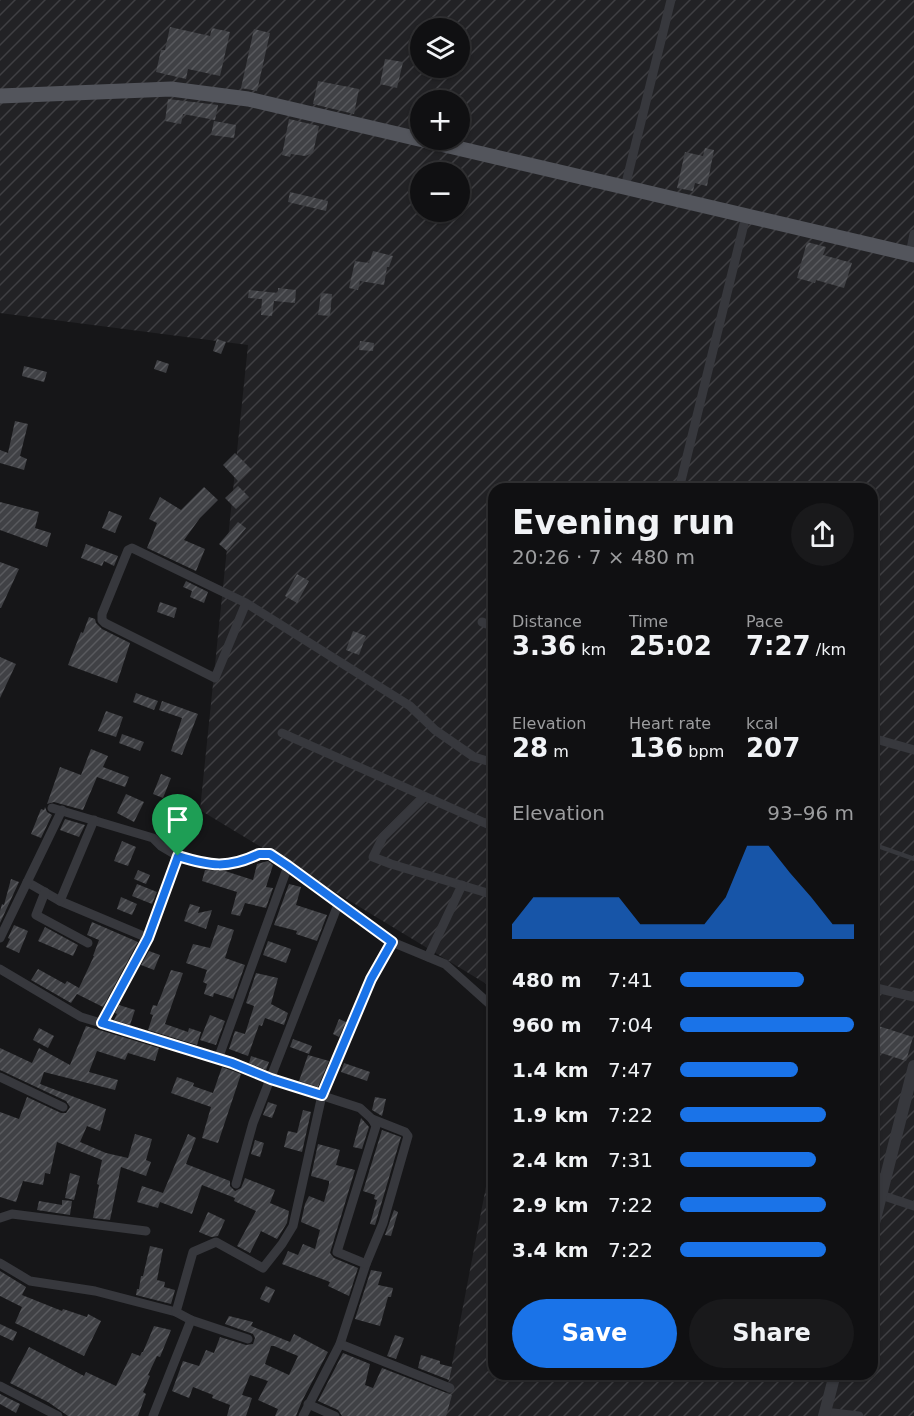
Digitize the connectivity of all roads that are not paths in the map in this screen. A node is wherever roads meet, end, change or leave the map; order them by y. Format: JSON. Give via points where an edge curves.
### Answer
{"nodes":[{"id":1,"x":670,"y":0,"type":"edge"},
{"id":2,"x":0,"y":96,"type":"edge"},
{"id":3,"x":625,"y":187,"type":"junction"},
{"id":4,"x":746,"y":216,"type":"junction"},
{"id":5,"x":914,"y":234,"type":"edge"},
{"id":6,"x":912,"y":254,"type":"edge"},
{"id":7,"x":679,"y":483,"type":"edge"},
{"id":8,"x":246,"y":603,"type":"junction"},
{"id":9,"x":482,"y":622,"type":"dead end"},
{"id":10,"x":488,"y":624,"type":"edge"},
{"id":11,"x":282,"y":733,"type":"dead end"},
{"id":12,"x":878,"y":740,"type":"edge"},
{"id":13,"x":914,"y":750,"type":"edge"},
{"id":14,"x":488,"y":761,"type":"edge"},
{"id":15,"x":424,"y":797,"type":"junction"},
{"id":16,"x":94,"y":820,"type":"junction"},
{"id":17,"x":488,"y":824,"type":"edge"},
{"id":18,"x":878,"y":846,"type":"edge"},
{"id":19,"x":178,"y":856,"type":"junction"},
{"id":20,"x":914,"y":859,"type":"edge"},
{"id":21,"x":288,"y":866,"type":"junction"},
{"id":22,"x":27,"y":882,"type":"junction"},
{"id":23,"x":462,"y":885,"type":"junction"},
{"id":24,"x":45,"y":892,"type":"junction"},
{"id":25,"x":488,"y":893,"type":"edge"},
{"id":26,"x":60,"y":901,"type":"junction"},
{"id":27,"x":339,"y":902,"type":"junction"},
{"id":28,"x":0,"y":938,"type":"edge"},
{"id":29,"x":148,"y":938,"type":"junction"},
{"id":30,"x":392,"y":942,"type":"junction"},
{"id":31,"x":88,"y":943,"type":"dead end"},
{"id":32,"x":428,"y":957,"type":"junction"},
{"id":33,"x":0,"y":969,"type":"edge"},
{"id":34,"x":878,"y":988,"type":"edge"},
{"id":35,"x":914,"y":997,"type":"edge"},
{"id":36,"x":488,"y":1003,"type":"edge"},
{"id":37,"x":102,"y":1023,"type":"junction"},
{"id":38,"x":218,"y":1059,"type":"junction"},
{"id":39,"x":914,"y":1066,"type":"edge"},
{"id":40,"x":0,"y":1077,"type":"edge"},
{"id":41,"x":271,"y":1079,"type":"junction"},
{"id":42,"x":322,"y":1095,"type":"junction"},
{"id":43,"x":63,"y":1107,"type":"dead end"},
{"id":44,"x":372,"y":1119,"type":"junction"},
{"id":45,"x":236,"y":1184,"type":"dead end"},
{"id":46,"x":880,"y":1196,"type":"junction"},
{"id":47,"x":878,"y":1205,"type":"edge"},
{"id":48,"x":914,"y":1206,"type":"edge"},
{"id":49,"x":0,"y":1218,"type":"edge"},
{"id":50,"x":146,"y":1231,"type":"dead end"},
{"id":51,"x":0,"y":1263,"type":"edge"},
{"id":52,"x":366,"y":1264,"type":"junction"},
{"id":53,"x":176,"y":1312,"type":"junction"},
{"id":54,"x":191,"y":1320,"type":"junction"},
{"id":55,"x":248,"y":1339,"type":"dead end"},
{"id":56,"x":340,"y":1344,"type":"junction"},
{"id":57,"x":833,"y":1380,"type":"edge"},
{"id":58,"x":0,"y":1386,"type":"edge"},
{"id":59,"x":450,"y":1388,"type":"dead end"},
{"id":60,"x":308,"y":1404,"type":"junction"},
{"id":61,"x":824,"y":1414,"type":"edge"},
{"id":62,"x":57,"y":1416,"type":"edge"},
{"id":63,"x":153,"y":1416,"type":"edge"},
{"id":64,"x":303,"y":1416,"type":"edge"},
{"id":65,"x":335,"y":1416,"type":"edge"},
{"id":66,"x":859,"y":1416,"type":"edge"}],
"edges":[{"from":1,"to":3,"type":"street"},
{"from":2,"to":3,"type":"main road","via":[[171,89],[237,98]]},
{"from":3,"to":4,"type":"main road"},
{"from":4,"to":6,"type":"main road"},
{"from":4,"to":7,"type":"street"},
{"from":5,"to":6,"type":"street"},
{"from":8,"to":8,"type":"street","via":[[129,548],[102,620],[215,678]]},
{"from":8,"to":14,"type":"street","via":[[410,706],[435,730],[474,757]]},
{"from":9,"to":10,"type":"street"},
{"from":11,"to":15,"type":"street"},
{"from":12,"to":13,"type":"street"},
{"from":15,"to":17,"type":"street"},
{"from":15,"to":23,"type":"street","via":[[383,837],[373,857]]},
{"from":16,"to":19,"type":"street","via":[[153,838]]},
{"from":16,"to":22,"type":"street","via":[[57,809]]},
{"from":16,"to":26,"type":"street"},
{"from":18,"to":20,"type":"lane"},
{"from":19,"to":21,"type":"street","via":[[207,865],[241,863],[259,854],[270,854]]},
{"from":19,"to":29,"type":"street"},
{"from":21,"to":27,"type":"street"},
{"from":21,"to":38,"type":"street"},
{"from":22,"to":24,"type":"street"},
{"from":22,"to":28,"type":"street"},
{"from":23,"to":25,"type":"street"},
{"from":23,"to":32,"type":"street"},
{"from":24,"to":26,"type":"street"},
{"from":24,"to":31,"type":"street","via":[[36,915]]},
{"from":26,"to":29,"type":"street"},
{"from":27,"to":30,"type":"street"},
{"from":27,"to":41,"type":"street"},
{"from":29,"to":37,"type":"street"},
{"from":30,"to":32,"type":"street"},
{"from":30,"to":42,"type":"street","via":[[371,979]]},
{"from":32,"to":36,"type":"street","via":[[445,964]]},
{"from":33,"to":37,"type":"street","via":[[81,1017]]},
{"from":34,"to":35,"type":"street"},
{"from":37,"to":38,"type":"street"},
{"from":38,"to":41,"type":"street"},
{"from":39,"to":46,"type":"street"},
{"from":40,"to":43,"type":"street"},
{"from":41,"to":42,"type":"street"},
{"from":41,"to":45,"type":"street"},
{"from":42,"to":44,"type":"street","via":[[360,1108]]},
{"from":42,"to":53,"type":"street","via":[[292,1226],[282,1244],[263,1268],[216,1242],[193,1252]]},
{"from":44,"to":52,"type":"street","via":[[376,1126],[337,1252]]},
{"from":44,"to":52,"type":"street","via":[[408,1136],[383,1223]]},
{"from":46,"to":47,"type":"street"},
{"from":46,"to":48,"type":"street"},
{"from":49,"to":50,"type":"street","via":[[12,1214]]},
{"from":51,"to":53,"type":"street","via":[[30,1281],[95,1291]]},
{"from":52,"to":56,"type":"street"},
{"from":53,"to":54,"type":"street"},
{"from":54,"to":55,"type":"street"},
{"from":54,"to":63,"type":"street"},
{"from":56,"to":59,"type":"street"},
{"from":56,"to":60,"type":"street"},
{"from":57,"to":61,"type":"street"},
{"from":58,"to":62,"type":"street"},
{"from":60,"to":64,"type":"street"},
{"from":60,"to":65,"type":"street"},
{"from":61,"to":66,"type":"street"}]}
